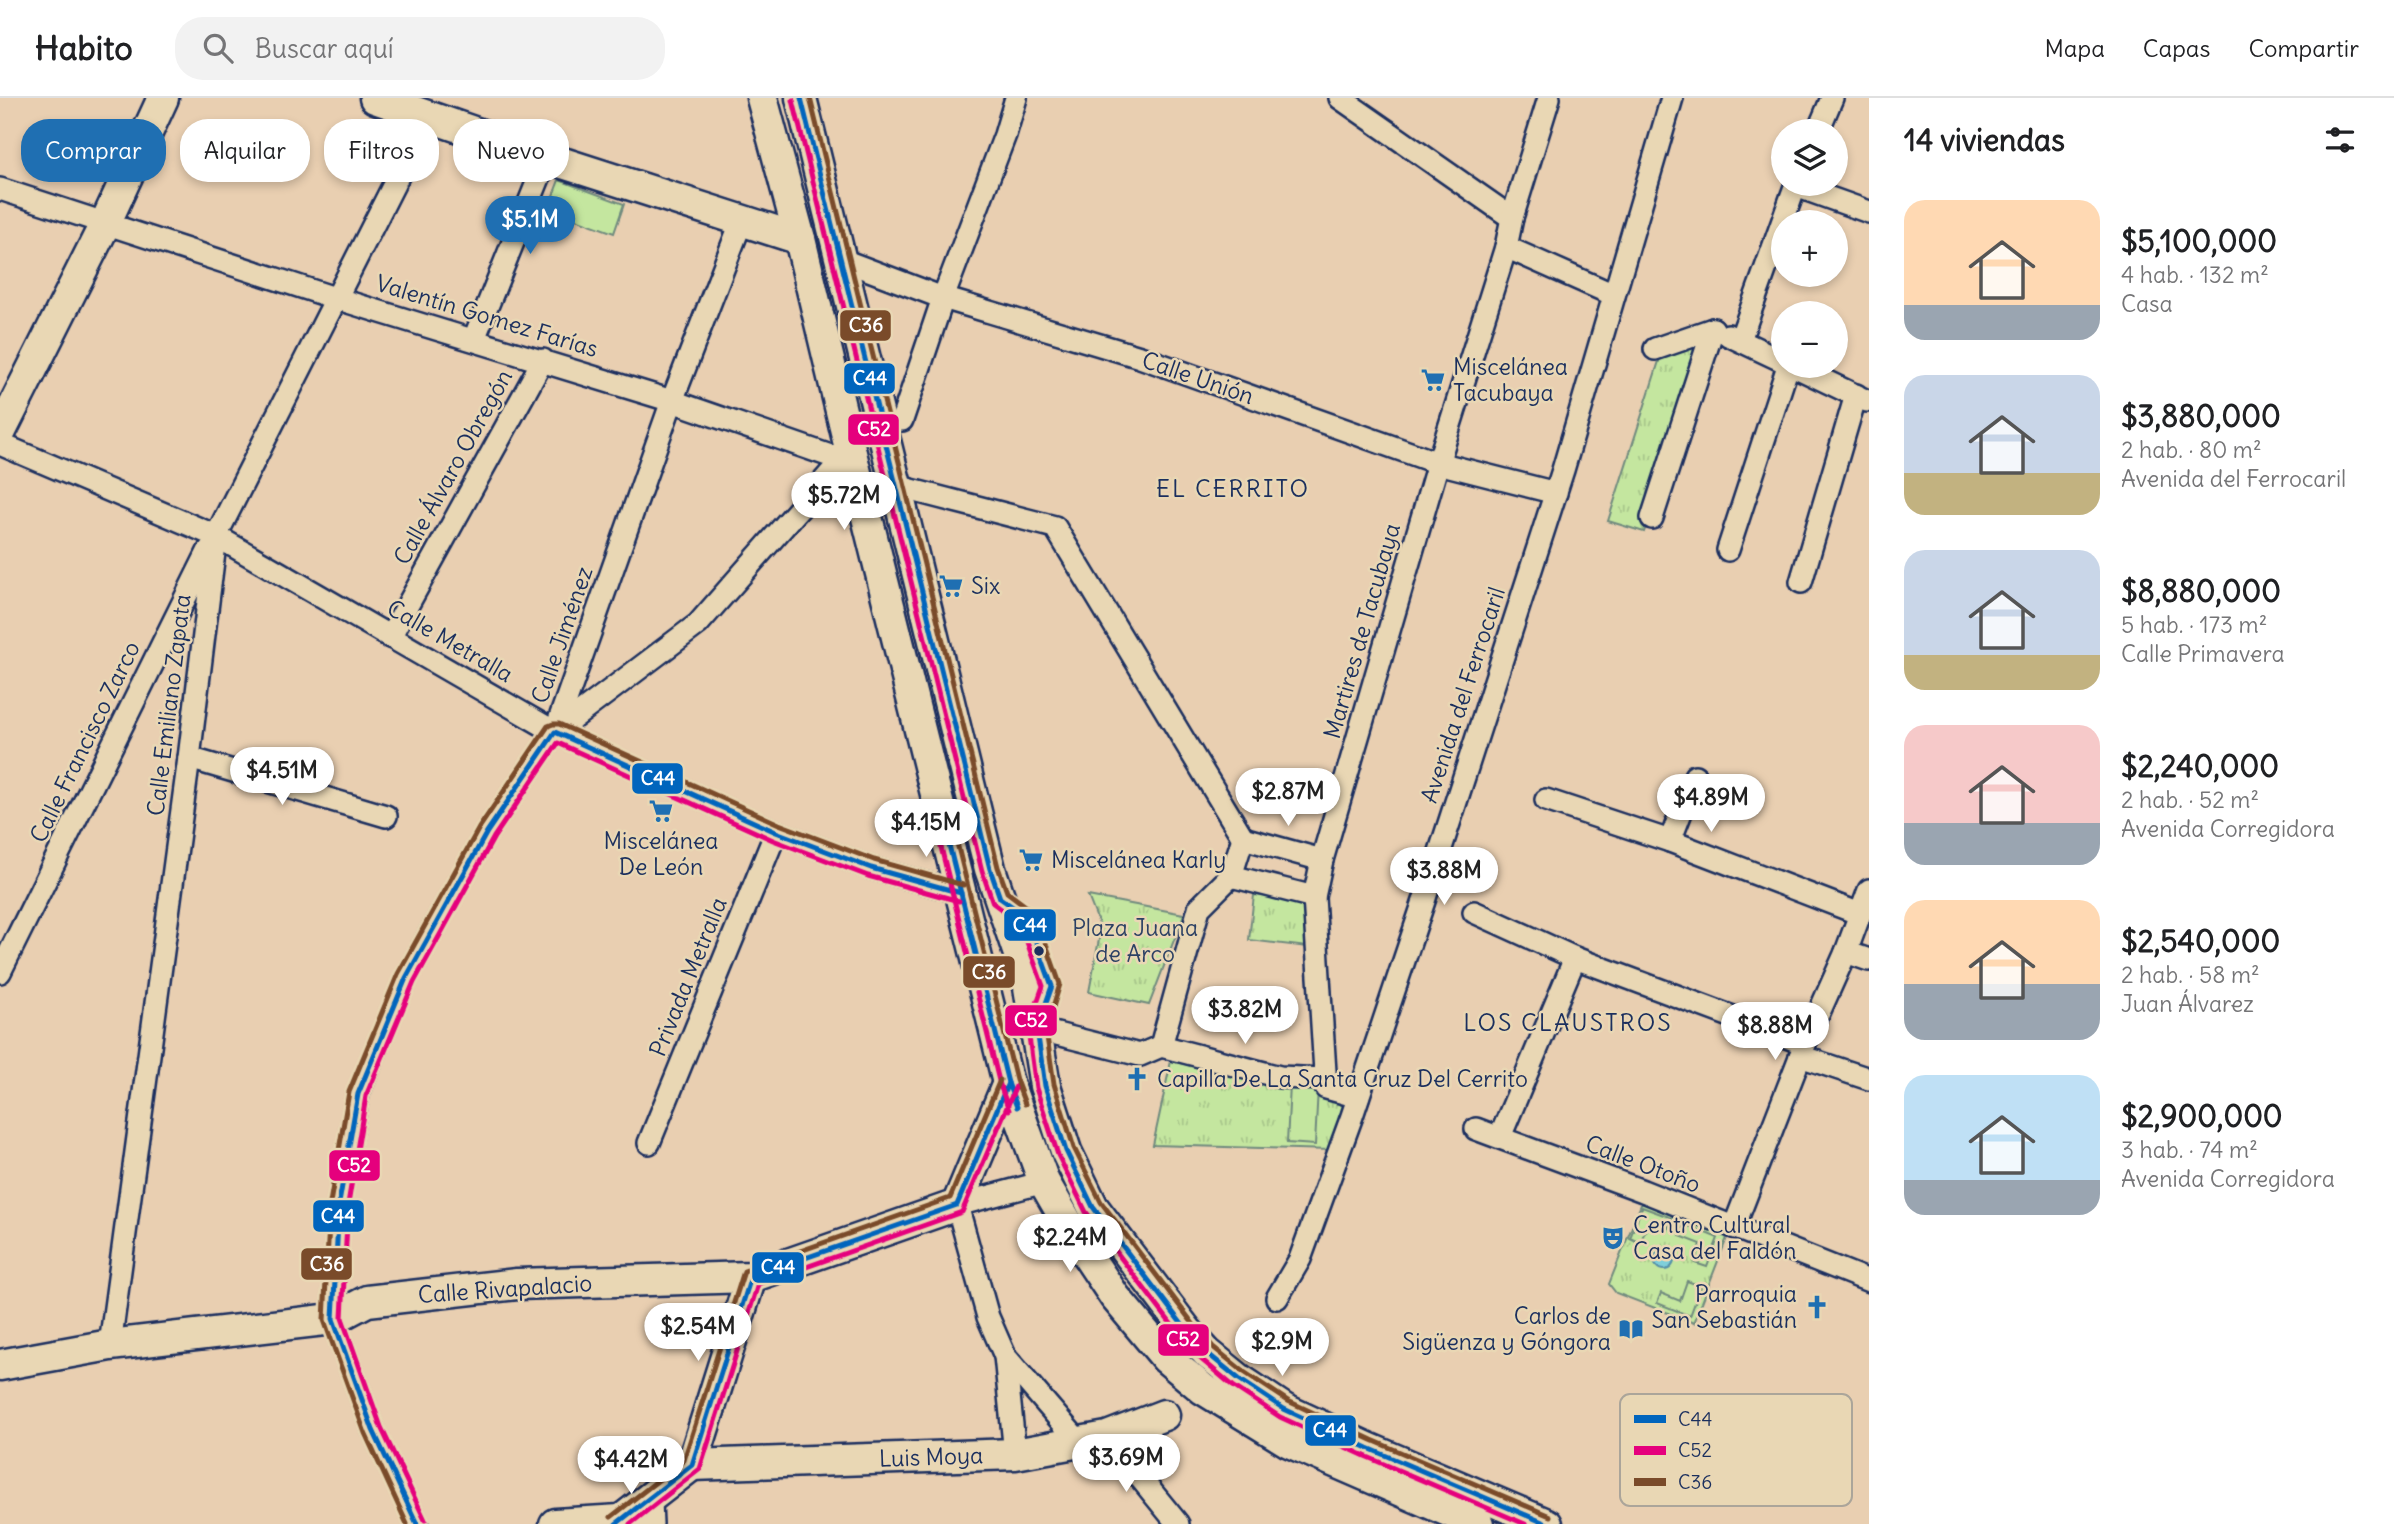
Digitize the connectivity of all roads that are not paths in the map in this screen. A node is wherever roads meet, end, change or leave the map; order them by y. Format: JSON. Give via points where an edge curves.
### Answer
{"nodes":[{"id":1,"x":163,"y":98,"type":"edge"},
{"id":2,"x":375,"y":98,"type":"edge"},
{"id":3,"x":762,"y":98,"type":"edge"},
{"id":4,"x":801,"y":98,"type":"edge"},
{"id":5,"x":1016,"y":98,"type":"edge"},
{"id":6,"x":1340,"y":98,"type":"edge"},
{"id":7,"x":1549,"y":98,"type":"edge"},
{"id":8,"x":1672,"y":98,"type":"edge"},
{"id":9,"x":1832,"y":98,"type":"edge"},
{"id":10,"x":428,"y":117,"type":"junction"},
{"id":11,"x":1823,"y":119,"type":"edge"},
{"id":12,"x":453,"y":126,"type":"edge"},
{"id":13,"x":569,"y":165,"type":"edge"},
{"id":14,"x":537,"y":182,"type":"edge"},
{"id":15,"x":0,"y":189,"type":"edge"},
{"id":16,"x":1792,"y":196,"type":"edge"},
{"id":17,"x":1826,"y":196,"type":"edge"},
{"id":18,"x":1869,"y":212,"type":"edge"},
{"id":19,"x":1513,"y":218,"type":"junction"},
{"id":20,"x":742,"y":220,"type":"junction"},
{"id":21,"x":105,"y":224,"type":"junction"},
{"id":22,"x":800,"y":239,"type":"junction"},
{"id":23,"x":1506,"y":247,"type":"junction"},
{"id":24,"x":840,"y":260,"type":"junction"},
{"id":25,"x":1614,"y":295,"type":"junction"},
{"id":26,"x":943,"y":298,"type":"junction"},
{"id":27,"x":338,"y":299,"type":"junction"},
{"id":28,"x":1713,"y":330,"type":"junction"},
{"id":29,"x":474,"y":339,"type":"junction"},
{"id":30,"x":1740,"y":340,"type":"junction"},
{"id":31,"x":1655,"y":349,"type":"dead end"},
{"id":32,"x":1771,"y":355,"type":"edge"},
{"id":33,"x":543,"y":360,"type":"junction"},
{"id":34,"x":1784,"y":378,"type":"edge"},
{"id":35,"x":1820,"y":378,"type":"edge"},
{"id":36,"x":1862,"y":398,"type":"edge"},
{"id":37,"x":672,"y":401,"type":"junction"},
{"id":38,"x":902,"y":420,"type":"dead end"},
{"id":39,"x":0,"y":433,"type":"edge"},
{"id":40,"x":0,"y":444,"type":"edge"},
{"id":41,"x":847,"y":458,"type":"junction"},
{"id":42,"x":1438,"y":463,"type":"junction"},
{"id":43,"x":896,"y":486,"type":"junction"},
{"id":44,"x":1556,"y":493,"type":"junction"},
{"id":45,"x":1652,"y":518,"type":"dead end"},
{"id":46,"x":216,"y":536,"type":"junction"},
{"id":47,"x":1728,"y":550,"type":"dead end"},
{"id":48,"x":1801,"y":582,"type":"dead end"},
{"id":49,"x":390,"y":637,"type":"junction"},
{"id":50,"x":555,"y":732,"type":"junction"},
{"id":51,"x":189,"y":758,"type":"junction"},
{"id":52,"x":1695,"y":776,"type":"dead end"},
{"id":53,"x":1546,"y":800,"type":"dead end"},
{"id":54,"x":386,"y":816,"type":"dead end"},
{"id":55,"x":776,"y":832,"type":"junction"},
{"id":56,"x":1243,"y":838,"type":"junction"},
{"id":57,"x":1670,"y":841,"type":"junction"},
{"id":58,"x":1322,"y":860,"type":"junction"},
{"id":59,"x":1231,"y":876,"type":"junction"},
{"id":60,"x":1869,"y":890,"type":"edge"},
{"id":61,"x":961,"y":893,"type":"junction"},
{"id":62,"x":1314,"y":897,"type":"junction"},
{"id":63,"x":1474,"y":912,"type":"dead end"},
{"id":64,"x":1860,"y":914,"type":"junction"},
{"id":65,"x":1846,"y":952,"type":"junction"},
{"id":66,"x":1575,"y":958,"type":"junction"},
{"id":67,"x":1869,"y":960,"type":"edge"},
{"id":68,"x":0,"y":972,"type":"edge"},
{"id":69,"x":1028,"y":981,"type":"junction"},
{"id":70,"x":983,"y":987,"type":"junction"},
{"id":71,"x":1037,"y":1029,"type":"junction"},
{"id":72,"x":1161,"y":1046,"type":"junction"},
{"id":73,"x":1802,"y":1050,"type":"junction"},
{"id":74,"x":1324,"y":1079,"type":"junction"},
{"id":75,"x":1869,"y":1079,"type":"edge"},
{"id":76,"x":1008,"y":1083,"type":"junction"},
{"id":77,"x":1358,"y":1097,"type":"junction"},
{"id":78,"x":1476,"y":1129,"type":"dead end"},
{"id":79,"x":1500,"y":1137,"type":"junction"},
{"id":80,"x":649,"y":1143,"type":"dead end"},
{"id":81,"x":1044,"y":1182,"type":"junction"},
{"id":82,"x":957,"y":1205,"type":"junction"},
{"id":83,"x":1734,"y":1227,"type":"junction"},
{"id":84,"x":751,"y":1277,"type":"junction"},
{"id":85,"x":1869,"y":1281,"type":"edge"},
{"id":86,"x":1277,"y":1298,"type":"dead end"},
{"id":87,"x":333,"y":1319,"type":"junction"},
{"id":88,"x":110,"y":1345,"type":"junction"},
{"id":89,"x":1005,"y":1356,"type":"junction"},
{"id":90,"x":0,"y":1365,"type":"edge"},
{"id":91,"x":1164,"y":1415,"type":"dead end"},
{"id":92,"x":1295,"y":1430,"type":"junction"},
{"id":93,"x":1093,"y":1440,"type":"junction"},
{"id":94,"x":1016,"y":1454,"type":"junction"},
{"id":95,"x":692,"y":1465,"type":"junction"},
{"id":96,"x":666,"y":1486,"type":"junction"},
{"id":97,"x":626,"y":1523,"type":"edge"},
{"id":98,"x":417,"y":1524,"type":"edge"},
{"id":99,"x":555,"y":1524,"type":"edge"},
{"id":100,"x":652,"y":1524,"type":"edge"},
{"id":101,"x":1178,"y":1524,"type":"edge"},
{"id":102,"x":1478,"y":1524,"type":"edge"},
{"id":103,"x":1547,"y":1524,"type":"edge"}],
"edges":[{"from":1,"to":21,"type":"main road"},
{"from":2,"to":10,"type":"main road"},
{"from":3,"to":22,"type":"main road"},
{"from":4,"to":24,"type":"main road"},
{"from":5,"to":26,"type":"street"},
{"from":6,"to":19,"type":"street"},
{"from":7,"to":19,"type":"street","name":"Martires de Tacubaya"},
{"from":8,"to":25,"type":"street","name":"Avenida del Ferrocaril"},
{"from":9,"to":11,"type":"street"},
{"from":10,"to":12,"type":"main road"},
{"from":10,"to":27,"type":"street","name":"Calle Emiliano Zapata"},
{"from":13,"to":20,"type":"main road"},
{"from":14,"to":29,"type":"street"},
{"from":15,"to":21,"type":"street","name":"Valentín Gomez Farías"},
{"from":16,"to":30,"type":"street"},
{"from":17,"to":18,"type":"street"},
{"from":19,"to":23,"type":"street","name":"Martires de Tacubaya"},
{"from":20,"to":22,"type":"main road"},
{"from":20,"to":37,"type":"street","name":"Calle Jiménez"},
{"from":21,"to":27,"type":"street","name":"Valentín Gomez Farías"},
{"from":21,"to":39,"type":"main road"},
{"from":22,"to":41,"type":"main road"},
{"from":23,"to":25,"type":"street"},
{"from":23,"to":42,"type":"street","name":"Martires de Tacubaya"},
{"from":24,"to":26,"type":"street","name":"Calle Unión"},
{"from":24,"to":43,"type":"main road"},
{"from":25,"to":44,"type":"street","name":"Avenida del Ferrocaril"},
{"from":26,"to":38,"type":"street"},
{"from":26,"to":42,"type":"street","name":"Calle Unión","via":[[1140,357]]},
{"from":27,"to":29,"type":"street","name":"Valentín Gomez Farías"},
{"from":27,"to":46,"type":"street","name":"Calle Emiliano Zapata"},
{"from":28,"to":30,"type":"street"},
{"from":28,"to":31,"type":"street"},
{"from":28,"to":45,"type":"street"},
{"from":29,"to":33,"type":"street","name":"Valentín Gomez Farías"},
{"from":30,"to":32,"type":"street"},
{"from":33,"to":37,"type":"street","name":"Valentín Gomez Farías"},
{"from":33,"to":49,"type":"street","name":"Calle Álvaro Obregón"},
{"from":34,"to":47,"type":"street"},
{"from":35,"to":36,"type":"street"},
{"from":36,"to":48,"type":"street"},
{"from":37,"to":41,"type":"street","name":"Valentín Gomez Farías"},
{"from":37,"to":50,"type":"street","name":"Calle Jiménez"},
{"from":40,"to":46,"type":"street","name":"Calle Metralla"},
{"from":41,"to":50,"type":"street","via":[[698,624]]},
{"from":41,"to":61,"type":"main road"},
{"from":42,"to":44,"type":"street","name":"Calle Unión"},
{"from":42,"to":58,"type":"street","name":"Martires de Tacubaya"},
{"from":43,"to":56,"type":"street","via":[[1055,527]]},
{"from":43,"to":69,"type":"main road","via":[[990,869]]},
{"from":44,"to":77,"type":"street","name":"Avenida del Ferrocaril"},
{"from":46,"to":49,"type":"street","name":"Calle Metralla"},
{"from":46,"to":51,"type":"street","name":"Calle Emiliano Zapata"},
{"from":46,"to":68,"type":"street","name":"Calle Francisco Zarco"},
{"from":49,"to":50,"type":"street","name":"Calle Metralla"},
{"from":50,"to":55,"type":"street","name":"Calle Metralla"},
{"from":50,"to":87,"type":"street","name":"Calle Jiménez","via":[[487,832],[427,939],[358,1094],[339,1203]]},
{"from":51,"to":54,"type":"street"},
{"from":51,"to":88,"type":"street","name":"Calle Emiliano Zapata"},
{"from":52,"to":57,"type":"street"},
{"from":53,"to":57,"type":"street"},
{"from":55,"to":61,"type":"street","name":"Calle Metralla","via":[[871,868]]},
{"from":55,"to":80,"type":"street","name":"Privada Metralla"},
{"from":56,"to":58,"type":"street"},
{"from":56,"to":59,"type":"street"},
{"from":57,"to":64,"type":"street"},
{"from":58,"to":62,"type":"street","name":"Martires de Tacubaya"},
{"from":59,"to":62,"type":"street"},
{"from":59,"to":72,"type":"street","via":[[1199,908]]},
{"from":60,"to":64,"type":"street"},
{"from":61,"to":70,"type":"main road"},
{"from":62,"to":74,"type":"street","name":"Martires de Tacubaya"},
{"from":63,"to":66,"type":"street"},
{"from":64,"to":65,"type":"street"},
{"from":65,"to":67,"type":"street"},
{"from":65,"to":73,"type":"street"},
{"from":66,"to":73,"type":"street"},
{"from":66,"to":79,"type":"street"},
{"from":69,"to":70,"type":"main road","via":[[1013,994],[998,995]]},
{"from":69,"to":71,"type":"main road"},
{"from":70,"to":76,"type":"main road"},
{"from":71,"to":72,"type":"street","via":[[1140,1055]]},
{"from":71,"to":92,"type":"main road","via":[[1045,1086],[1066,1151],[1093,1207],[1187,1331]]},
{"from":72,"to":74,"type":"street","via":[[1280,1077]]},
{"from":73,"to":75,"type":"street"},
{"from":73,"to":83,"type":"street"},
{"from":74,"to":77,"type":"street","via":[[1326,1087]]},
{"from":76,"to":81,"type":"main road"},
{"from":76,"to":82,"type":"main road"},
{"from":77,"to":86,"type":"street","name":"Avenida del Ferrocaril","via":[[1300,1259]]},
{"from":78,"to":79,"type":"street","name":"Calle Otoño"},
{"from":79,"to":83,"type":"street","name":"Calle Otoño"},
{"from":81,"to":82,"type":"street"},
{"from":81,"to":92,"type":"main road","via":[[1115,1297],[1166,1358],[1235,1410]]},
{"from":82,"to":84,"type":"main road","name":"Calle Rivapalacio"},
{"from":82,"to":89,"type":"street","via":[[988,1317]]},
{"from":83,"to":85,"type":"street","name":"Calle Otoño"},
{"from":84,"to":87,"type":"main road","name":"Calle Rivapalacio","via":[[517,1284],[367,1301]]},
{"from":84,"to":95,"type":"main road"},
{"from":87,"to":88,"type":"main road","name":"Calle Rivapalacio"},
{"from":87,"to":98,"type":"street","name":"Calle Jiménez","via":[[373,1430]]},
{"from":88,"to":90,"type":"main road","name":"Calle Rivapalacio"},
{"from":89,"to":93,"type":"street"},
{"from":89,"to":94,"type":"street"},
{"from":91,"to":93,"type":"main road","name":"Luis Moya"},
{"from":92,"to":102,"type":"main road"},
{"from":92,"to":103,"type":"main road"},
{"from":93,"to":94,"type":"main road","name":"Luis Moya"},
{"from":93,"to":101,"type":"street"},
{"from":94,"to":95,"type":"main road","name":"Luis Moya"},
{"from":95,"to":96,"type":"main road"},
{"from":96,"to":97,"type":"main road"},
{"from":96,"to":100,"type":"street","via":[[652,1502]]},
{"from":97,"to":99,"type":"main road"}]}
